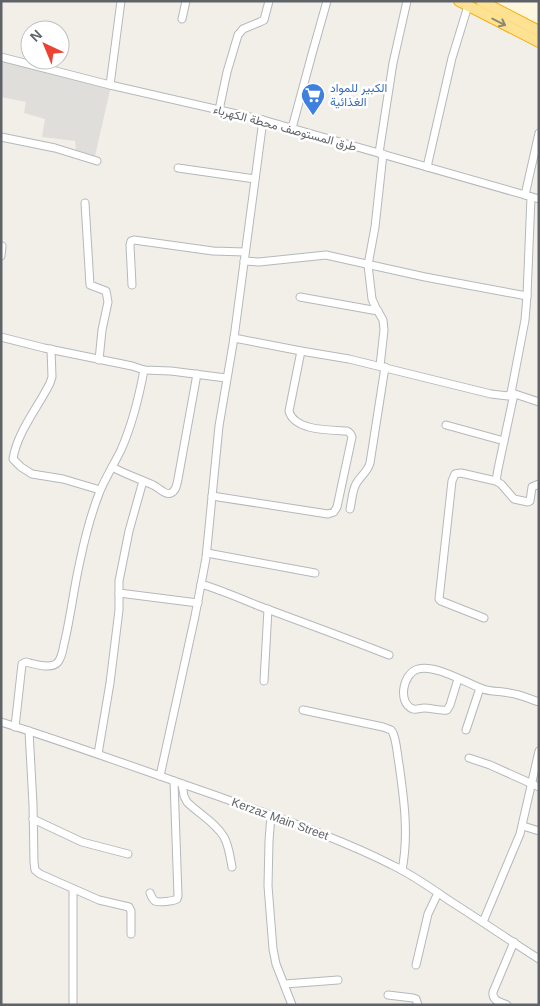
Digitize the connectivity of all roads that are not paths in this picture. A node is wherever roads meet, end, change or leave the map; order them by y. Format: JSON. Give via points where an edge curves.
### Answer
{"nodes":[{"id":1,"x":121,"y":1,"type":"edge"},
{"id":2,"x":186,"y":1,"type":"edge"},
{"id":3,"x":269,"y":1,"type":"edge"},
{"id":4,"x":327,"y":1,"type":"edge"},
{"id":5,"x":407,"y":1,"type":"edge"},
{"id":6,"x":481,"y":1,"type":"edge"},
{"id":7,"x":463,"y":4,"type":"edge"},
{"id":8,"x":182,"y":19,"type":"dead end"},
{"id":9,"x":539,"y":30,"type":"edge"},
{"id":10,"x":539,"y":42,"type":"edge"},
{"id":11,"x":1,"y":57,"type":"edge"},
{"id":12,"x":110,"y":85,"type":"junction"},
{"id":13,"x":219,"y":110,"type":"junction"},
{"id":14,"x":263,"y":120,"type":"junction"},
{"id":15,"x":292,"y":128,"type":"junction"},
{"id":16,"x":539,"y":133,"type":"edge"},
{"id":17,"x":1,"y":137,"type":"edge"},
{"id":18,"x":381,"y":154,"type":"junction"},
{"id":19,"x":97,"y":161,"type":"dead end"},
{"id":20,"x":427,"y":167,"type":"junction"},
{"id":21,"x":178,"y":168,"type":"dead end"},
{"id":22,"x":255,"y":179,"type":"junction"},
{"id":23,"x":532,"y":197,"type":"edge"},
{"id":24,"x":85,"y":202,"type":"dead end"},
{"id":25,"x":2,"y":246,"type":"edge"},
{"id":26,"x":245,"y":252,"type":"junction"},
{"id":27,"x":1,"y":256,"type":"edge"},
{"id":28,"x":244,"y":261,"type":"junction"},
{"id":29,"x":368,"y":265,"type":"junction"},
{"id":30,"x":132,"y":284,"type":"dead end"},
{"id":31,"x":527,"y":296,"type":"junction"},
{"id":32,"x":300,"y":297,"type":"dead end"},
{"id":33,"x":378,"y":311,"type":"junction"},
{"id":34,"x":1,"y":337,"type":"edge"},
{"id":35,"x":234,"y":338,"type":"junction"},
{"id":36,"x":51,"y":350,"type":"junction"},
{"id":37,"x":302,"y":351,"type":"junction"},
{"id":38,"x":99,"y":360,"type":"junction"},
{"id":39,"x":383,"y":366,"type":"junction"},
{"id":40,"x":144,"y":370,"type":"junction"},
{"id":41,"x":197,"y":374,"type":"junction"},
{"id":42,"x":226,"y":378,"type":"junction"},
{"id":43,"x":513,"y":393,"type":"junction"},
{"id":44,"x":539,"y":402,"type":"edge"},
{"id":45,"x":446,"y":425,"type":"dead end"},
{"id":46,"x":504,"y":441,"type":"junction"},
{"id":47,"x":112,"y":468,"type":"junction"},
{"id":48,"x":496,"y":480,"type":"junction"},
{"id":49,"x":143,"y":481,"type":"junction"},
{"id":50,"x":539,"y":484,"type":"edge"},
{"id":51,"x":100,"y":490,"type":"junction"},
{"id":52,"x":212,"y":496,"type":"junction"},
{"id":53,"x":350,"y":509,"type":"dead end"},
{"id":54,"x":207,"y":553,"type":"junction"},
{"id":55,"x":316,"y":573,"type":"dead end"},
{"id":56,"x":201,"y":584,"type":"junction"},
{"id":57,"x":119,"y":593,"type":"junction"},
{"id":58,"x":198,"y":603,"type":"junction"},
{"id":59,"x":268,"y":609,"type":"junction"},
{"id":60,"x":484,"y":618,"type":"dead end"},
{"id":61,"x":389,"y":655,"type":"dead end"},
{"id":62,"x":458,"y":678,"type":"junction"},
{"id":63,"x":264,"y":681,"type":"dead end"},
{"id":64,"x":480,"y":688,"type":"junction"},
{"id":65,"x":539,"y":702,"type":"edge"},
{"id":66,"x":302,"y":710,"type":"dead end"},
{"id":67,"x":1,"y":722,"type":"edge"},
{"id":68,"x":15,"y":727,"type":"junction"},
{"id":69,"x":466,"y":730,"type":"dead end"},
{"id":70,"x":29,"y":731,"type":"junction"},
{"id":71,"x":539,"y":751,"type":"edge"},
{"id":72,"x":98,"y":754,"type":"junction"},
{"id":73,"x":470,"y":758,"type":"dead end"},
{"id":74,"x":160,"y":776,"type":"junction"},
{"id":75,"x":174,"y":781,"type":"junction"},
{"id":76,"x":182,"y":784,"type":"junction"},
{"id":77,"x":535,"y":785,"type":"edge"},
{"id":78,"x":271,"y":815,"type":"junction"},
{"id":79,"x":33,"y":819,"type":"junction"},
{"id":80,"x":523,"y":826,"type":"junction"},
{"id":81,"x":539,"y":831,"type":"edge"},
{"id":82,"x":128,"y":854,"type":"dead end"},
{"id":83,"x":232,"y":867,"type":"dead end"},
{"id":84,"x":402,"y":870,"type":"junction"},
{"id":85,"x":73,"y":889,"type":"junction"},
{"id":86,"x":150,"y":893,"type":"dead end"},
{"id":87,"x":438,"y":893,"type":"junction"},
{"id":88,"x":483,"y":922,"type":"junction"},
{"id":89,"x":131,"y":934,"type":"dead end"},
{"id":90,"x":514,"y":942,"type":"junction"},
{"id":91,"x":539,"y":959,"type":"edge"},
{"id":92,"x":416,"y":965,"type":"dead end"},
{"id":93,"x":338,"y":980,"type":"dead end"},
{"id":94,"x":285,"y":984,"type":"junction"},
{"id":95,"x":388,"y":995,"type":"dead end"},
{"id":96,"x":504,"y":1004,"type":"edge"},
{"id":97,"x":73,"y":1005,"type":"edge"},
{"id":98,"x":292,"y":1005,"type":"edge"},
{"id":99,"x":418,"y":1005,"type":"edge"}],
"edges":[{"from":1,"to":12,"type":"street"},
{"from":2,"to":8,"type":"street"},
{"from":3,"to":13,"type":"street","via":[[264,20],[243,29],[238,35],[226,72]]},
{"from":4,"to":15,"type":"street"},
{"from":5,"to":18,"type":"street","via":[[393,63]]},
{"from":6,"to":9,"type":"highway"},
{"from":7,"to":10,"type":"highway","one_way":true},
{"from":7,"to":20,"type":"street"},
{"from":11,"to":12,"type":"street","name":"طرق المستوصف محطة الكهرباء"},
{"from":12,"to":13,"type":"street","name":"طرق المستوصف محطة الكهرباء"},
{"from":13,"to":14,"type":"street","name":"طرق المستوصف محطة الكهرباء"},
{"from":14,"to":15,"type":"street","name":"طرق المستوصف محطة الكهرباء"},
{"from":14,"to":22,"type":"street"},
{"from":15,"to":18,"type":"street","name":"طرق المستوصف محطة الكهرباء"},
{"from":16,"to":23,"type":"street"},
{"from":17,"to":19,"type":"street"},
{"from":18,"to":20,"type":"street","name":"طرق المستوصف محطة الكهرباء"},
{"from":18,"to":29,"type":"street","via":[[376,219]]},
{"from":20,"to":23,"type":"street","name":"طرق المستوصف محطة الكهرباء"},
{"from":21,"to":22,"type":"street"},
{"from":22,"to":26,"type":"street"},
{"from":23,"to":31,"type":"street"},
{"from":24,"to":38,"type":"street","via":[[90,285],[106,291],[108,302]]},
{"from":25,"to":27,"type":"street"},
{"from":26,"to":28,"type":"street"},
{"from":26,"to":30,"type":"street","via":[[134,240],[130,245]]},
{"from":28,"to":29,"type":"street","via":[[326,255]]},
{"from":28,"to":35,"type":"street"},
{"from":29,"to":31,"type":"street"},
{"from":29,"to":33,"type":"street","via":[[372,299]]},
{"from":31,"to":43,"type":"street"},
{"from":32,"to":33,"type":"street"},
{"from":33,"to":39,"type":"street","via":[[384,330]]},
{"from":34,"to":36,"type":"street"},
{"from":35,"to":37,"type":"street"},
{"from":35,"to":42,"type":"street"},
{"from":36,"to":38,"type":"street"},
{"from":36,"to":51,"type":"street","via":[[50,383],[28,420],[13,459],[32,474]]},
{"from":37,"to":39,"type":"street"},
{"from":37,"to":52,"type":"street","via":[[291,417],[312,428],[347,431],[352,437],[334,512],[328,514]]},
{"from":38,"to":40,"type":"street"},
{"from":39,"to":43,"type":"street","via":[[504,396]]},
{"from":39,"to":53,"type":"street","via":[[370,463],[355,486]]},
{"from":40,"to":41,"type":"street"},
{"from":40,"to":47,"type":"street","via":[[133,416]]},
{"from":41,"to":42,"type":"street"},
{"from":41,"to":49,"type":"street","via":[[176,488],[169,494]]},
{"from":42,"to":52,"type":"street"},
{"from":43,"to":44,"type":"street"},
{"from":43,"to":46,"type":"street"},
{"from":45,"to":46,"type":"street"},
{"from":46,"to":48,"type":"street"},
{"from":47,"to":49,"type":"street"},
{"from":47,"to":51,"type":"street"},
{"from":48,"to":50,"type":"street","via":[[514,499],[528,502],[532,486]]},
{"from":48,"to":60,"type":"street","via":[[461,473],[453,477],[438,596],[441,602]]},
{"from":49,"to":57,"type":"street","via":[[129,531]]},
{"from":51,"to":68,"type":"street","via":[[80,560],[58,663],[50,666],[22,664]]},
{"from":52,"to":54,"type":"street"},
{"from":54,"to":55,"type":"street"},
{"from":54,"to":56,"type":"street"},
{"from":56,"to":58,"type":"street"},
{"from":56,"to":59,"type":"street"},
{"from":57,"to":58,"type":"street"},
{"from":57,"to":72,"type":"street","via":[[110,683]]},
{"from":58,"to":74,"type":"street"},
{"from":59,"to":61,"type":"street"},
{"from":59,"to":63,"type":"street"},
{"from":62,"to":62,"type":"street","via":[[447,710],[415,710],[408,706],[404,687],[406,678],[416,669],[429,668]]},
{"from":62,"to":64,"type":"street"},
{"from":64,"to":65,"type":"street"},
{"from":64,"to":69,"type":"street"},
{"from":66,"to":84,"type":"street","via":[[391,730],[406,825]]},
{"from":67,"to":68,"type":"street","name":"Kerzaz Main Street"},
{"from":68,"to":70,"type":"street","name":"Kerzaz Main Street"},
{"from":70,"to":72,"type":"street","name":"Kerzaz Main Street"},
{"from":70,"to":79,"type":"street"},
{"from":71,"to":77,"type":"street"},
{"from":72,"to":74,"type":"street","name":"Kerzaz Main Street"},
{"from":73,"to":77,"type":"street"},
{"from":74,"to":75,"type":"street","name":"Kerzaz Main Street"},
{"from":75,"to":76,"type":"street","name":"Kerzaz Main Street"},
{"from":75,"to":86,"type":"street","via":[[178,896],[174,901],[155,901]]},
{"from":76,"to":78,"type":"street","name":"Kerzaz Main Street"},
{"from":76,"to":83,"type":"street","via":[[187,802],[223,836]]},
{"from":77,"to":80,"type":"street"},
{"from":78,"to":84,"type":"street","name":"Kerzaz Main Street","via":[[344,842]]},
{"from":78,"to":94,"type":"street","via":[[268,868],[270,926],[274,956]]},
{"from":79,"to":82,"type":"street","via":[[82,842]]},
{"from":79,"to":85,"type":"street","via":[[35,870]]},
{"from":80,"to":81,"type":"street"},
{"from":80,"to":88,"type":"street"},
{"from":84,"to":87,"type":"street","name":"Kerzaz Main Street"},
{"from":85,"to":89,"type":"street","via":[[99,900],[130,907]]},
{"from":85,"to":97,"type":"street"},
{"from":87,"to":88,"type":"street","name":"Kerzaz Main Street"},
{"from":87,"to":92,"type":"street","via":[[428,914]]},
{"from":88,"to":90,"type":"street","name":"Kerzaz Main Street"},
{"from":90,"to":91,"type":"street","name":"Kerzaz Main Street"},
{"from":90,"to":96,"type":"street","via":[[492,992],[495,1000]]},
{"from":93,"to":94,"type":"street"},
{"from":94,"to":98,"type":"street"},
{"from":95,"to":99,"type":"street","via":[[416,999]]}]}
